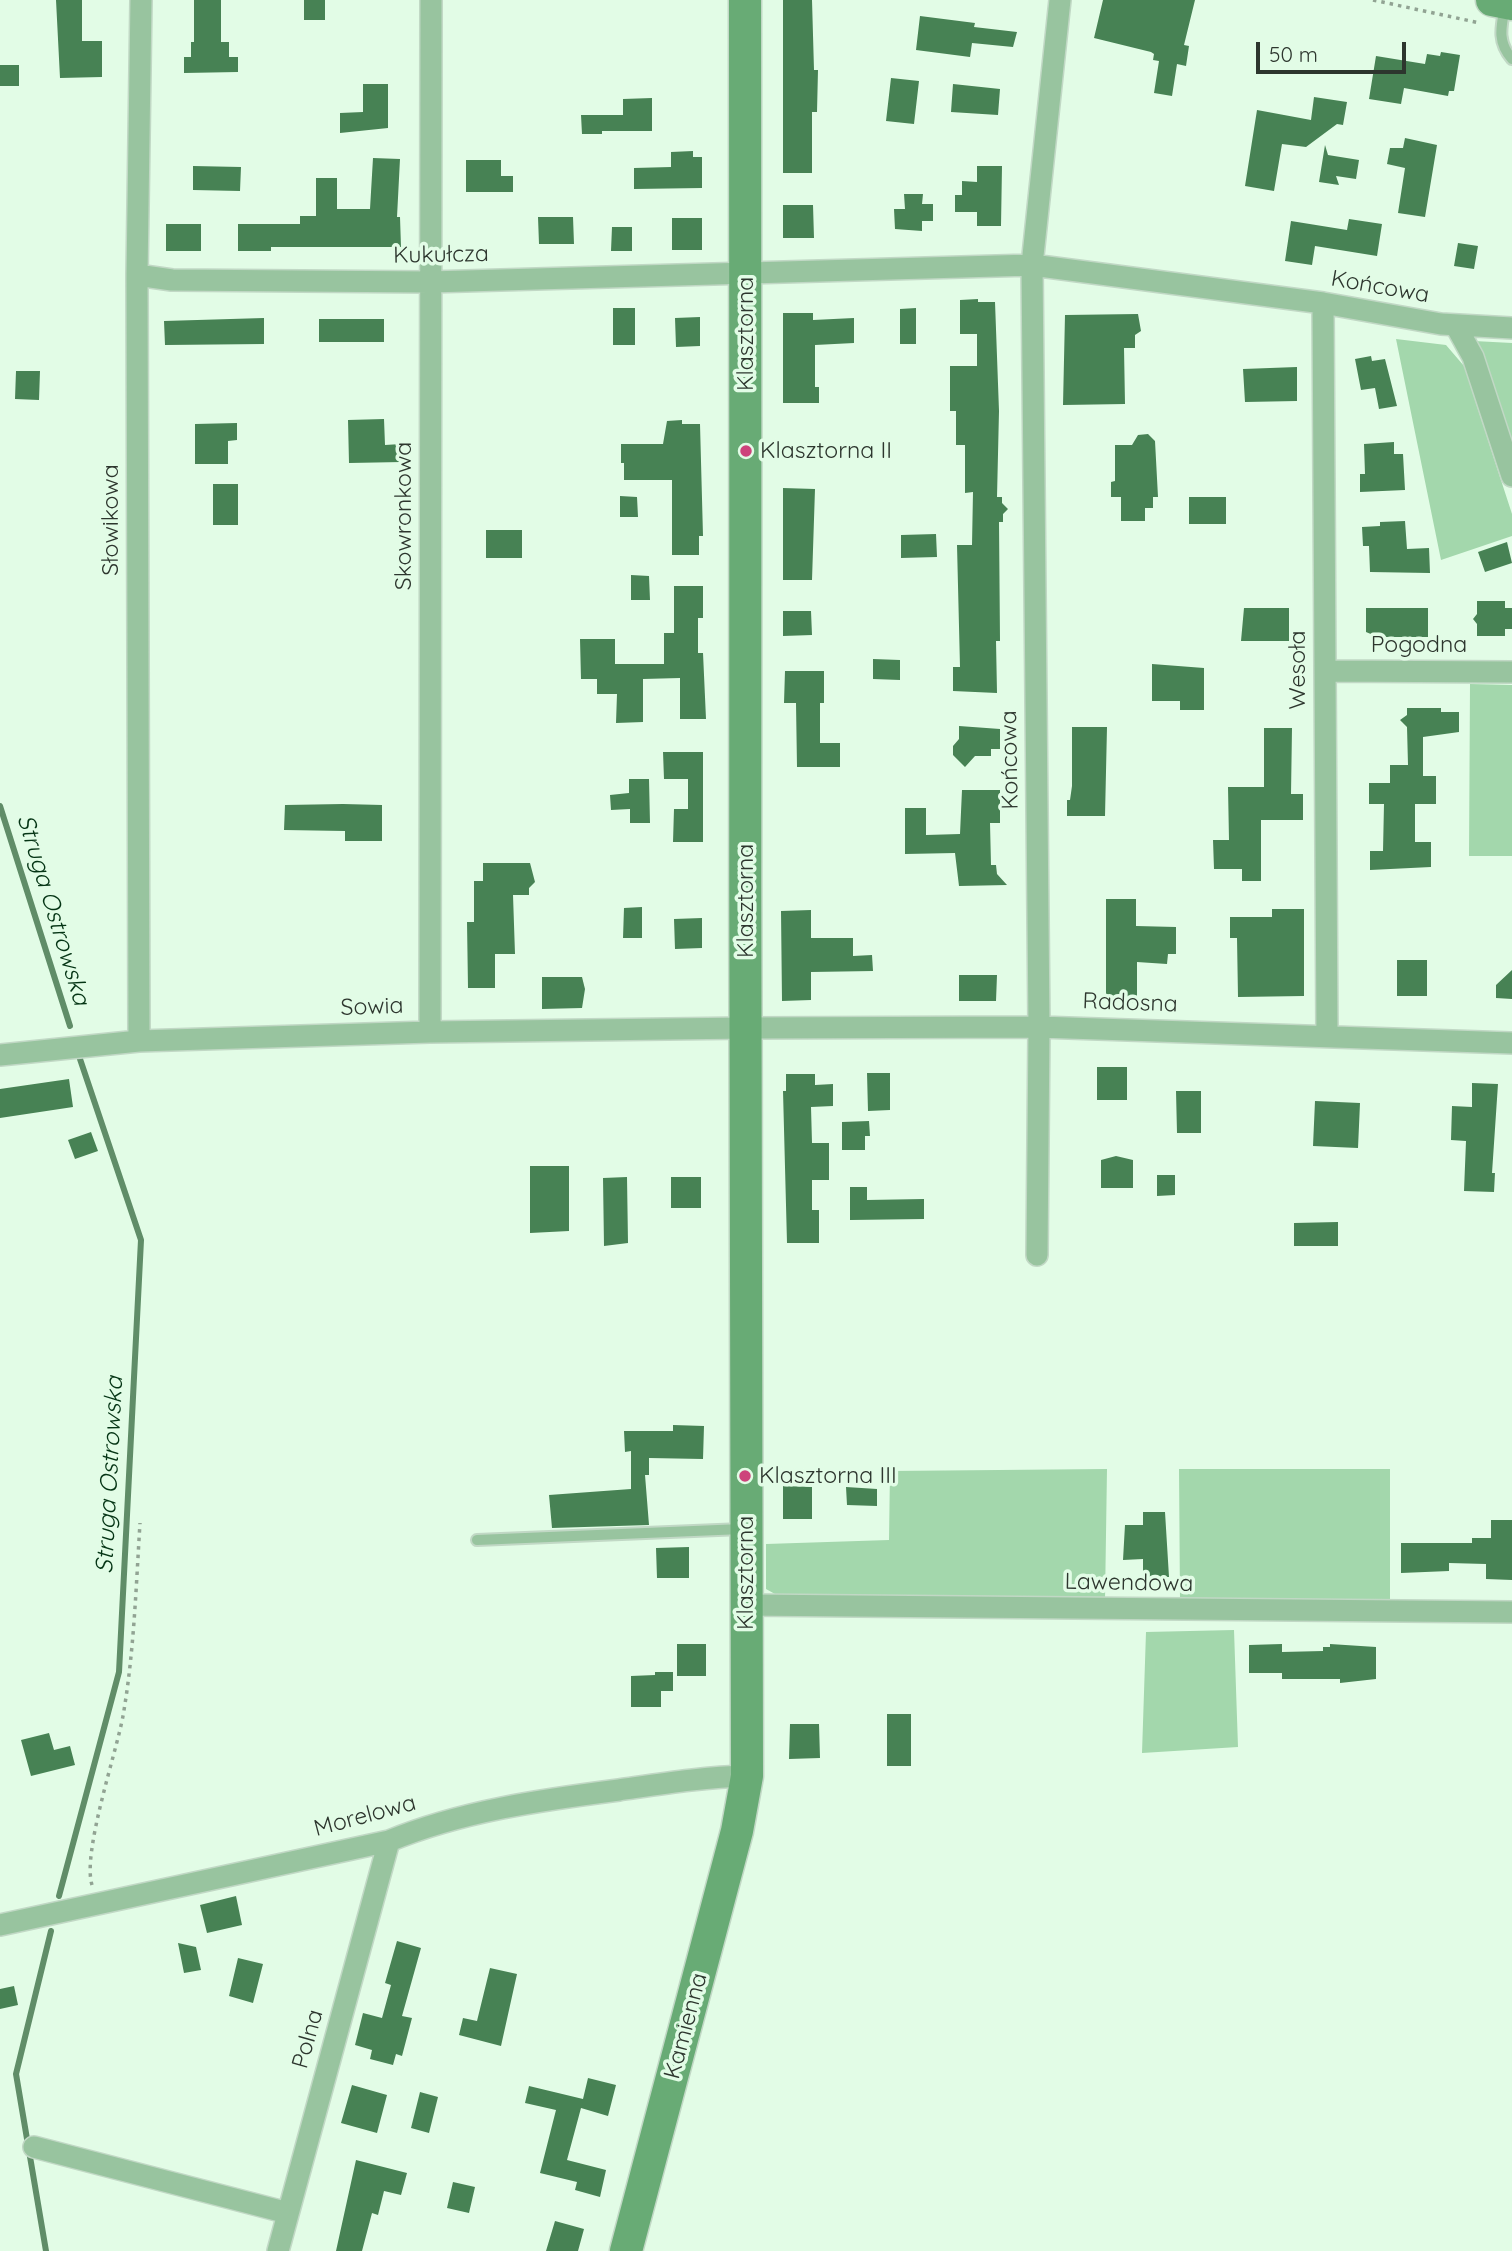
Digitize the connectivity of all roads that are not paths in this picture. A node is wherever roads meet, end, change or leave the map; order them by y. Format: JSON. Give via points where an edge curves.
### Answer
{"nodes":[{"id":1,"x":141,"y":0,"type":"edge"},
{"id":2,"x":431,"y":0,"type":"edge"},
{"id":3,"x":745,"y":0,"type":"edge"},
{"id":4,"x":1060,"y":0,"type":"edge"},
{"id":5,"x":1503,"y":7,"type":"edge"},
{"id":6,"x":1512,"y":60,"type":"edge"},
{"id":7,"x":1032,"y":265,"type":"junction"},
{"id":8,"x":137,"y":275,"type":"junction"},
{"id":9,"x":746,"y":275,"type":"junction"},
{"id":10,"x":430,"y":282,"type":"junction"},
{"id":11,"x":1323,"y":303,"type":"junction"},
{"id":12,"x":1456,"y":326,"type":"junction"},
{"id":13,"x":1512,"y":328,"type":"edge"},
{"id":14,"x":1512,"y":476,"type":"edge"},
{"id":15,"x":1325,"y":671,"type":"junction"},
{"id":16,"x":1512,"y":672,"type":"edge"},
{"id":17,"x":1039,"y":1027,"type":"junction"},
{"id":18,"x":747,"y":1028,"type":"junction"},
{"id":19,"x":430,"y":1032,"type":"junction"},
{"id":20,"x":1326,"y":1036,"type":"junction"},
{"id":21,"x":139,"y":1041,"type":"junction"},
{"id":22,"x":1512,"y":1044,"type":"edge"},
{"id":23,"x":0,"y":1055,"type":"edge"},
{"id":24,"x":1037,"y":1255,"type":"dead end"},
{"id":25,"x":745,"y":1529,"type":"junction"},
{"id":26,"x":477,"y":1540,"type":"dead end"},
{"id":27,"x":746,"y":1605,"type":"junction"},
{"id":28,"x":1512,"y":1612,"type":"edge"},
{"id":29,"x":745,"y":1788,"type":"junction"},
{"id":30,"x":389,"y":1841,"type":"junction"},
{"id":31,"x":0,"y":1925,"type":"edge"},
{"id":32,"x":34,"y":2147,"type":"dead end"},
{"id":33,"x":288,"y":2213,"type":"junction"},
{"id":34,"x":278,"y":2251,"type":"edge"},
{"id":35,"x":626,"y":2251,"type":"edge"}],
"edges":[{"from":1,"to":8,"type":"street","name":"Słowikowa"},
{"from":2,"to":10,"type":"street","name":"Skowronkowa"},
{"from":3,"to":9,"type":"street","name":"Klasztorna"},
{"from":4,"to":7,"type":"street","name":"Końcowa"},
{"from":5,"to":6,"type":"lane","via":[[1502,48]]},
{"from":7,"to":9,"type":"street","name":"Kukułcza"},
{"from":7,"to":11,"type":"street","name":"Końcowa"},
{"from":7,"to":17,"type":"street","name":"Końcowa"},
{"from":8,"to":10,"type":"street","name":"Kukułcza","via":[[172,280]]},
{"from":8,"to":21,"type":"street","name":"Słowikowa"},
{"from":9,"to":10,"type":"street","name":"Kukułcza"},
{"from":9,"to":18,"type":"street","name":"Klasztorna"},
{"from":10,"to":19,"type":"street","name":"Skowronkowa"},
{"from":11,"to":12,"type":"street","name":"Końcowa"},
{"from":11,"to":15,"type":"street","name":"Wesoła"},
{"from":12,"to":13,"type":"street","name":"Końcowa"},
{"from":12,"to":14,"type":"street","via":[[1473,357]]},
{"from":15,"to":16,"type":"street","name":"Pogodna"},
{"from":15,"to":20,"type":"street","name":"Wesoła"},
{"from":17,"to":18,"type":"street","name":"Radosna"},
{"from":17,"to":20,"type":"street","name":"Radosna"},
{"from":17,"to":24,"type":"street","name":"Końcowa"},
{"from":18,"to":19,"type":"street","name":"Sowia"},
{"from":18,"to":25,"type":"street","name":"Klasztorna"},
{"from":19,"to":21,"type":"street","name":"Sowia"},
{"from":20,"to":22,"type":"street","name":"Radosna"},
{"from":21,"to":23,"type":"street","name":"Sowia"},
{"from":25,"to":26,"type":"lane"},
{"from":25,"to":27,"type":"street","name":"Klasztorna"},
{"from":27,"to":28,"type":"street","name":"Lawendowa"},
{"from":27,"to":29,"type":"street","name":"Klasztorna"},
{"from":29,"to":30,"type":"street","name":"Morelowa","via":[[714,1777],[537,1800],[423,1826]]},
{"from":29,"to":35,"type":"street","name":"Kamienna"},
{"from":30,"to":31,"type":"street","name":"Morelowa"},
{"from":30,"to":33,"type":"street","name":"Polna"},
{"from":32,"to":33,"type":"street"},
{"from":33,"to":34,"type":"street","name":"Polna"}]}
